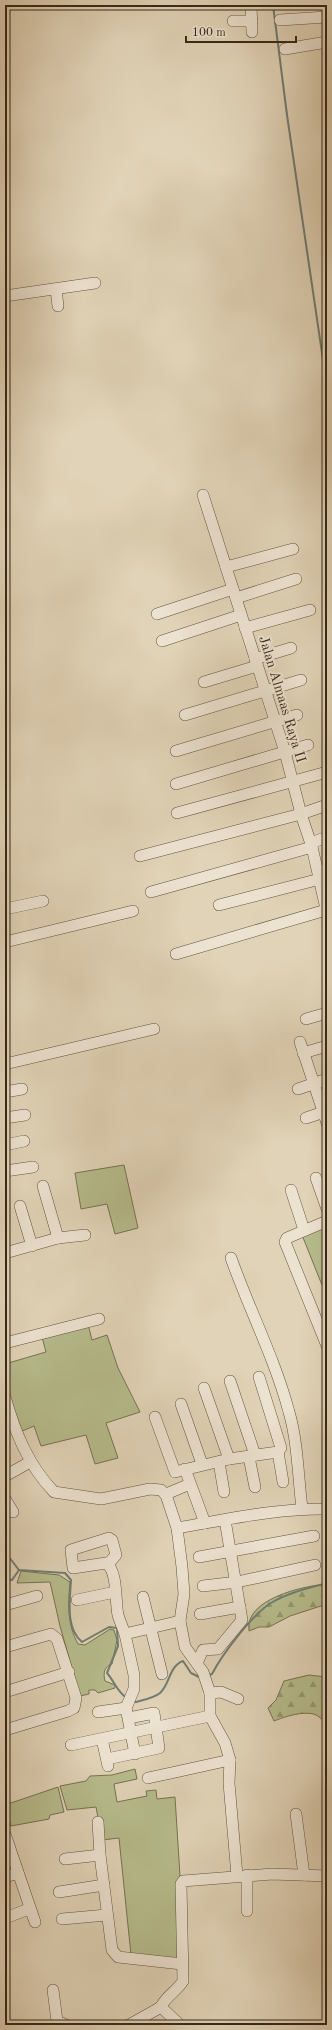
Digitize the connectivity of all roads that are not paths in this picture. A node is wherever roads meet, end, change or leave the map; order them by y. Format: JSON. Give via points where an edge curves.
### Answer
{"nodes":[{"id":1,"x":251,"y":5,"type":"edge"},
{"id":2,"x":327,"y":17,"type":"edge"},
{"id":3,"x":280,"y":20,"type":"dead end"},
{"id":4,"x":233,"y":21,"type":"dead end"},
{"id":5,"x":252,"y":21,"type":"junction"},
{"id":6,"x":252,"y":32,"type":"dead end"},
{"id":7,"x":327,"y":42,"type":"edge"},
{"id":8,"x":285,"y":49,"type":"dead end"},
{"id":9,"x":95,"y":283,"type":"dead end"},
{"id":10,"x":56,"y":289,"type":"junction"},
{"id":11,"x":5,"y":296,"type":"edge"},
{"id":12,"x":58,"y":306,"type":"dead end"},
{"id":13,"x":203,"y":495,"type":"dead end"},
{"id":14,"x":293,"y":549,"type":"dead end"},
{"id":15,"x":226,"y":567,"type":"junction"},
{"id":16,"x":296,"y":579,"type":"dead end"},
{"id":17,"x":235,"y":594,"type":"junction"},
{"id":18,"x":310,"y":610,"type":"dead end"},
{"id":19,"x":157,"y":614,"type":"dead end"},
{"id":20,"x":241,"y":615,"type":"junction"},
{"id":21,"x":245,"y":628,"type":"junction"},
{"id":22,"x":162,"y":641,"type":"dead end"},
{"id":23,"x":291,"y":648,"type":"dead end"},
{"id":24,"x":256,"y":662,"type":"junction"},
{"id":25,"x":301,"y":680,"type":"dead end"},
{"id":26,"x":204,"y":682,"type":"dead end"},
{"id":27,"x":265,"y":692,"type":"junction"},
{"id":28,"x":185,"y":715,"type":"dead end"},
{"id":29,"x":298,"y":715,"type":"dead end"},
{"id":30,"x":275,"y":722,"type":"junction"},
{"id":31,"x":308,"y":745,"type":"dead end"},
{"id":32,"x":176,"y":751,"type":"dead end"},
{"id":33,"x":285,"y":752,"type":"junction"},
{"id":34,"x":327,"y":772,"type":"edge"},
{"id":35,"x":293,"y":783,"type":"junction"},
{"id":36,"x":176,"y":784,"type":"dead end"},
{"id":37,"x":327,"y":805,"type":"edge"},
{"id":38,"x":177,"y":813,"type":"dead end"},
{"id":39,"x":301,"y":814,"type":"junction"},
{"id":40,"x":327,"y":837,"type":"edge"},
{"id":41,"x":312,"y":845,"type":"junction"},
{"id":42,"x":140,"y":856,"type":"dead end"},
{"id":43,"x":322,"y":875,"type":"edge"},
{"id":44,"x":151,"y":892,"type":"dead end"},
{"id":45,"x":43,"y":901,"type":"dead end"},
{"id":46,"x":219,"y":905,"type":"dead end"},
{"id":47,"x":5,"y":909,"type":"edge"},
{"id":48,"x":326,"y":909,"type":"edge"},
{"id":49,"x":133,"y":911,"type":"dead end"},
{"id":50,"x":5,"y":942,"type":"edge"},
{"id":51,"x":176,"y":954,"type":"dead end"},
{"id":52,"x":327,"y":1013,"type":"edge"},
{"id":53,"x":306,"y":1019,"type":"dead end"},
{"id":54,"x":154,"y":1029,"type":"dead end"},
{"id":55,"x":327,"y":1046,"type":"edge"},
{"id":56,"x":5,"y":1064,"type":"edge"},
{"id":57,"x":327,"y":1079,"type":"edge"},
{"id":58,"x":314,"y":1083,"type":"junction"},
{"id":59,"x":22,"y":1089,"type":"dead end"},
{"id":60,"x":298,"y":1089,"type":"dead end"},
{"id":61,"x":5,"y":1092,"type":"edge"},
{"id":62,"x":325,"y":1111,"type":"edge"},
{"id":63,"x":25,"y":1115,"type":"dead end"},
{"id":64,"x":5,"y":1118,"type":"edge"},
{"id":65,"x":306,"y":1118,"type":"dead end"},
{"id":66,"x":327,"y":1123,"type":"edge"},
{"id":67,"x":24,"y":1141,"type":"dead end"},
{"id":68,"x":5,"y":1145,"type":"edge"},
{"id":69,"x":33,"y":1167,"type":"dead end"},
{"id":70,"x":5,"y":1171,"type":"edge"},
{"id":71,"x":316,"y":1178,"type":"dead end"},
{"id":72,"x":44,"y":1186,"type":"dead end"},
{"id":73,"x":291,"y":1190,"type":"dead end"},
{"id":74,"x":20,"y":1206,"type":"dead end"},
{"id":75,"x":327,"y":1209,"type":"edge"},
{"id":76,"x":327,"y":1221,"type":"edge"},
{"id":77,"x":304,"y":1230,"type":"junction"},
{"id":78,"x":85,"y":1235,"type":"dead end"},
{"id":79,"x":58,"y":1238,"type":"junction"},
{"id":80,"x":32,"y":1246,"type":"junction"},
{"id":81,"x":5,"y":1253,"type":"edge"},
{"id":82,"x":231,"y":1258,"type":"dead end"},
{"id":83,"x":98,"y":1319,"type":"dead end"},
{"id":84,"x":5,"y":1342,"type":"edge"},
{"id":85,"x":327,"y":1346,"type":"edge"},
{"id":86,"x":259,"y":1377,"type":"dead end"},
{"id":87,"x":230,"y":1381,"type":"dead end"},
{"id":88,"x":204,"y":1388,"type":"dead end"},
{"id":89,"x":5,"y":1397,"type":"edge"},
{"id":90,"x":181,"y":1404,"type":"dead end"},
{"id":91,"x":155,"y":1417,"type":"dead end"},
{"id":92,"x":278,"y":1452,"type":"junction"},
{"id":93,"x":252,"y":1456,"type":"junction"},
{"id":94,"x":224,"y":1460,"type":"junction"},
{"id":95,"x":30,"y":1462,"type":"junction"},
{"id":96,"x":202,"y":1464,"type":"junction"},
{"id":97,"x":185,"y":1470,"type":"junction"},
{"id":98,"x":5,"y":1476,"type":"edge"},
{"id":99,"x":283,"y":1482,"type":"dead end"},
{"id":100,"x":190,"y":1484,"type":"junction"},
{"id":101,"x":255,"y":1487,"type":"dead end"},
{"id":102,"x":224,"y":1492,"type":"dead end"},
{"id":103,"x":166,"y":1494,"type":"junction"},
{"id":104,"x":5,"y":1499,"type":"edge"},
{"id":105,"x":302,"y":1508,"type":"junction"},
{"id":106,"x":327,"y":1509,"type":"edge"},
{"id":107,"x":13,"y":1512,"type":"dead end"},
{"id":108,"x":225,"y":1520,"type":"junction"},
{"id":109,"x":205,"y":1523,"type":"junction"},
{"id":110,"x":177,"y":1528,"type":"junction"},
{"id":111,"x":314,"y":1536,"type":"dead end"},
{"id":112,"x":231,"y":1551,"type":"junction"},
{"id":113,"x":199,"y":1557,"type":"dead end"},
{"id":114,"x":108,"y":1564,"type":"dead end"},
{"id":115,"x":315,"y":1565,"type":"dead end"},
{"id":116,"x":237,"y":1582,"type":"junction"},
{"id":117,"x":203,"y":1586,"type":"dead end"},
{"id":118,"x":116,"y":1592,"type":"junction"},
{"id":119,"x":37,"y":1596,"type":"dead end"},
{"id":120,"x":143,"y":1597,"type":"dead end"},
{"id":121,"x":77,"y":1600,"type":"dead end"},
{"id":122,"x":6,"y":1603,"type":"edge"},
{"id":123,"x":240,"y":1607,"type":"junction"},
{"id":124,"x":200,"y":1614,"type":"dead end"},
{"id":125,"x":180,"y":1621,"type":"junction"},
{"id":126,"x":150,"y":1628,"type":"junction"},
{"id":127,"x":125,"y":1634,"type":"junction"},
{"id":128,"x":5,"y":1647,"type":"edge"},
{"id":129,"x":202,"y":1671,"type":"junction"},
{"id":130,"x":69,"y":1672,"type":"junction"},
{"id":131,"x":162,"y":1674,"type":"dead end"},
{"id":132,"x":5,"y":1692,"type":"edge"},
{"id":133,"x":210,"y":1693,"type":"junction"},
{"id":134,"x":238,"y":1700,"type":"dead end"},
{"id":135,"x":128,"y":1706,"type":"junction"},
{"id":136,"x":98,"y":1712,"type":"dead end"},
{"id":137,"x":210,"y":1716,"type":"junction"},
{"id":138,"x":157,"y":1729,"type":"junction"},
{"id":139,"x":5,"y":1730,"type":"edge"},
{"id":140,"x":131,"y":1733,"type":"junction"},
{"id":141,"x":102,"y":1739,"type":"junction"},
{"id":142,"x":71,"y":1745,"type":"dead end"},
{"id":143,"x":135,"y":1754,"type":"junction"},
{"id":144,"x":230,"y":1760,"type":"junction"},
{"id":145,"x":148,"y":1778,"type":"dead end"},
{"id":146,"x":296,"y":1814,"type":"dead end"},
{"id":147,"x":98,"y":1822,"type":"dead end"},
{"id":148,"x":5,"y":1836,"type":"edge"},
{"id":149,"x":100,"y":1854,"type":"junction"},
{"id":150,"x":65,"y":1859,"type":"dead end"},
{"id":151,"x":18,"y":1873,"type":"junction"},
{"id":152,"x":304,"y":1875,"type":"junction"},
{"id":153,"x":242,"y":1876,"type":"junction"},
{"id":154,"x":327,"y":1876,"type":"edge"},
{"id":155,"x":5,"y":1877,"type":"edge"},
{"id":156,"x":104,"y":1885,"type":"junction"},
{"id":157,"x":59,"y":1892,"type":"dead end"},
{"id":158,"x":29,"y":1909,"type":"junction"},
{"id":159,"x":247,"y":1911,"type":"dead end"},
{"id":160,"x":107,"y":1915,"type":"junction"},
{"id":161,"x":5,"y":1918,"type":"edge"},
{"id":162,"x":62,"y":1919,"type":"dead end"},
{"id":163,"x":35,"y":1922,"type":"dead end"},
{"id":164,"x":182,"y":1964,"type":"junction"},
{"id":165,"x":53,"y":1990,"type":"dead end"},
{"id":166,"x":161,"y":2007,"type":"junction"},
{"id":167,"x":63,"y":2025,"type":"edge"},
{"id":168,"x":129,"y":2025,"type":"edge"},
{"id":169,"x":180,"y":2025,"type":"edge"}],
"edges":[{"from":1,"to":5,"type":"street"},
{"from":2,"to":3,"type":"street"},
{"from":4,"to":5,"type":"street"},
{"from":5,"to":6,"type":"street"},
{"from":7,"to":8,"type":"street"},
{"from":9,"to":10,"type":"street"},
{"from":10,"to":11,"type":"street"},
{"from":10,"to":12,"type":"street"},
{"from":13,"to":15,"type":"street","name":"Jalan Almaas Raya II"},
{"from":14,"to":15,"type":"street"},
{"from":15,"to":17,"type":"street","name":"Jalan Almaas Raya II"},
{"from":16,"to":17,"type":"street"},
{"from":17,"to":19,"type":"street"},
{"from":17,"to":20,"type":"street","name":"Jalan Almaas Raya II"},
{"from":18,"to":21,"type":"street"},
{"from":20,"to":21,"type":"street","name":"Jalan Almaas Raya II"},
{"from":20,"to":22,"type":"street"},
{"from":21,"to":24,"type":"street","name":"Jalan Almaas Raya II"},
{"from":23,"to":24,"type":"street"},
{"from":24,"to":26,"type":"street"},
{"from":24,"to":27,"type":"street","name":"Jalan Almaas Raya II"},
{"from":25,"to":27,"type":"street"},
{"from":27,"to":28,"type":"street"},
{"from":27,"to":30,"type":"street","name":"Jalan Almaas Raya II"},
{"from":29,"to":30,"type":"street"},
{"from":30,"to":32,"type":"street"},
{"from":30,"to":33,"type":"street","name":"Jalan Almaas Raya II"},
{"from":31,"to":33,"type":"street"},
{"from":33,"to":35,"type":"street","name":"Jalan Almaas Raya II"},
{"from":33,"to":36,"type":"street"},
{"from":34,"to":35,"type":"street"},
{"from":35,"to":38,"type":"street"},
{"from":35,"to":39,"type":"street","name":"Jalan Almaas Raya II"},
{"from":37,"to":39,"type":"street"},
{"from":39,"to":41,"type":"street","name":"Jalan Almaas Raya II"},
{"from":39,"to":42,"type":"street"},
{"from":40,"to":41,"type":"street"},
{"from":41,"to":43,"type":"street","name":"Jalan Almaas Raya II"},
{"from":41,"to":44,"type":"street"},
{"from":43,"to":46,"type":"street"},
{"from":43,"to":48,"type":"street","name":"Jalan Almaas Raya II"},
{"from":45,"to":47,"type":"street"},
{"from":48,"to":51,"type":"street"},
{"from":49,"to":50,"type":"street"},
{"from":52,"to":53,"type":"street"},
{"from":54,"to":56,"type":"street"},
{"from":55,"to":58,"type":"street","via":[[301,1048]]},
{"from":57,"to":58,"type":"street"},
{"from":58,"to":60,"type":"street"},
{"from":58,"to":62,"type":"street"},
{"from":59,"to":61,"type":"street"},
{"from":62,"to":65,"type":"street"},
{"from":62,"to":66,"type":"street"},
{"from":63,"to":64,"type":"street"},
{"from":67,"to":68,"type":"street"},
{"from":69,"to":70,"type":"street"},
{"from":71,"to":75,"type":"street"},
{"from":72,"to":79,"type":"street"},
{"from":73,"to":77,"type":"street"},
{"from":74,"to":80,"type":"street"},
{"from":76,"to":77,"type":"street"},
{"from":77,"to":85,"type":"street","via":[[287,1238],[285,1242]]},
{"from":78,"to":79,"type":"street"},
{"from":79,"to":80,"type":"street"},
{"from":80,"to":81,"type":"street"},
{"from":82,"to":105,"type":"street","via":[[289,1411]]},
{"from":83,"to":84,"type":"street"},
{"from":86,"to":92,"type":"street","via":[[281,1448]]},
{"from":87,"to":93,"type":"street"},
{"from":88,"to":94,"type":"street"},
{"from":89,"to":95,"type":"street","via":[[12,1422]]},
{"from":90,"to":96,"type":"street"},
{"from":91,"to":97,"type":"street","via":[[174,1470]]},
{"from":92,"to":93,"type":"street"},
{"from":92,"to":99,"type":"street"},
{"from":93,"to":94,"type":"street"},
{"from":93,"to":101,"type":"street"},
{"from":94,"to":96,"type":"street"},
{"from":94,"to":102,"type":"street"},
{"from":95,"to":98,"type":"street"},
{"from":95,"to":103,"type":"street","via":[[57,1494],[101,1499],[150,1489],[161,1490]]},
{"from":96,"to":97,"type":"street"},
{"from":97,"to":100,"type":"street"},
{"from":100,"to":103,"type":"street"},
{"from":100,"to":109,"type":"street"},
{"from":103,"to":110,"type":"street"},
{"from":104,"to":107,"type":"street"},
{"from":105,"to":106,"type":"street"},
{"from":105,"to":108,"type":"street"},
{"from":108,"to":109,"type":"street"},
{"from":108,"to":112,"type":"street"},
{"from":109,"to":110,"type":"street"},
{"from":110,"to":125,"type":"street","via":[[184,1594]]},
{"from":111,"to":112,"type":"street"},
{"from":112,"to":113,"type":"street"},
{"from":112,"to":116,"type":"street"},
{"from":114,"to":118,"type":"street"},
{"from":115,"to":116,"type":"street"},
{"from":116,"to":117,"type":"street"},
{"from":116,"to":123,"type":"street"},
{"from":118,"to":121,"type":"street"},
{"from":118,"to":127,"type":"street","via":[[118,1615]]},
{"from":119,"to":122,"type":"street"},
{"from":120,"to":126,"type":"street"},
{"from":123,"to":124,"type":"street"},
{"from":123,"to":129,"type":"street","via":[[242,1620],[218,1648],[203,1650]]},
{"from":125,"to":126,"type":"street"},
{"from":125,"to":129,"type":"street","via":[[184,1648]]},
{"from":126,"to":127,"type":"street"},
{"from":126,"to":131,"type":"street"},
{"from":127,"to":135,"type":"street","via":[[134,1675]]},
{"from":128,"to":130,"type":"street","via":[[51,1634],[57,1639]]},
{"from":129,"to":133,"type":"street"},
{"from":130,"to":132,"type":"street"},
{"from":130,"to":139,"type":"street","via":[[76,1698],[74,1708]]},
{"from":133,"to":134,"type":"street","via":[[221,1692]]},
{"from":133,"to":137,"type":"street"},
{"from":135,"to":136,"type":"street"},
{"from":135,"to":138,"type":"street","via":[[153,1708]]},
{"from":135,"to":140,"type":"street"},
{"from":137,"to":138,"type":"street"},
{"from":137,"to":144,"type":"street","via":[[225,1743]]},
{"from":138,"to":140,"type":"street"},
{"from":138,"to":143,"type":"street","via":[[160,1752]]},
{"from":140,"to":141,"type":"street"},
{"from":140,"to":143,"type":"street"},
{"from":141,"to":142,"type":"street"},
{"from":141,"to":143,"type":"street","via":[[108,1763]]},
{"from":144,"to":145,"type":"street"},
{"from":144,"to":153,"type":"street","via":[[230,1798]]},
{"from":146,"to":152,"type":"street"},
{"from":147,"to":149,"type":"street"},
{"from":148,"to":151,"type":"street"},
{"from":149,"to":150,"type":"street"},
{"from":149,"to":156,"type":"street"},
{"from":151,"to":155,"type":"street"},
{"from":151,"to":158,"type":"street"},
{"from":152,"to":153,"type":"street"},
{"from":152,"to":154,"type":"street"},
{"from":153,"to":159,"type":"street"},
{"from":153,"to":164,"type":"street","via":[[183,1881]]},
{"from":156,"to":157,"type":"street"},
{"from":156,"to":160,"type":"street"},
{"from":158,"to":161,"type":"street"},
{"from":158,"to":163,"type":"street"},
{"from":160,"to":162,"type":"street"},
{"from":160,"to":164,"type":"street","via":[[114,1955]]},
{"from":164,"to":166,"type":"street","via":[[183,1981]]},
{"from":165,"to":167,"type":"street","via":[[57,2021]]},
{"from":166,"to":168,"type":"street"},
{"from":166,"to":169,"type":"street"}]}
